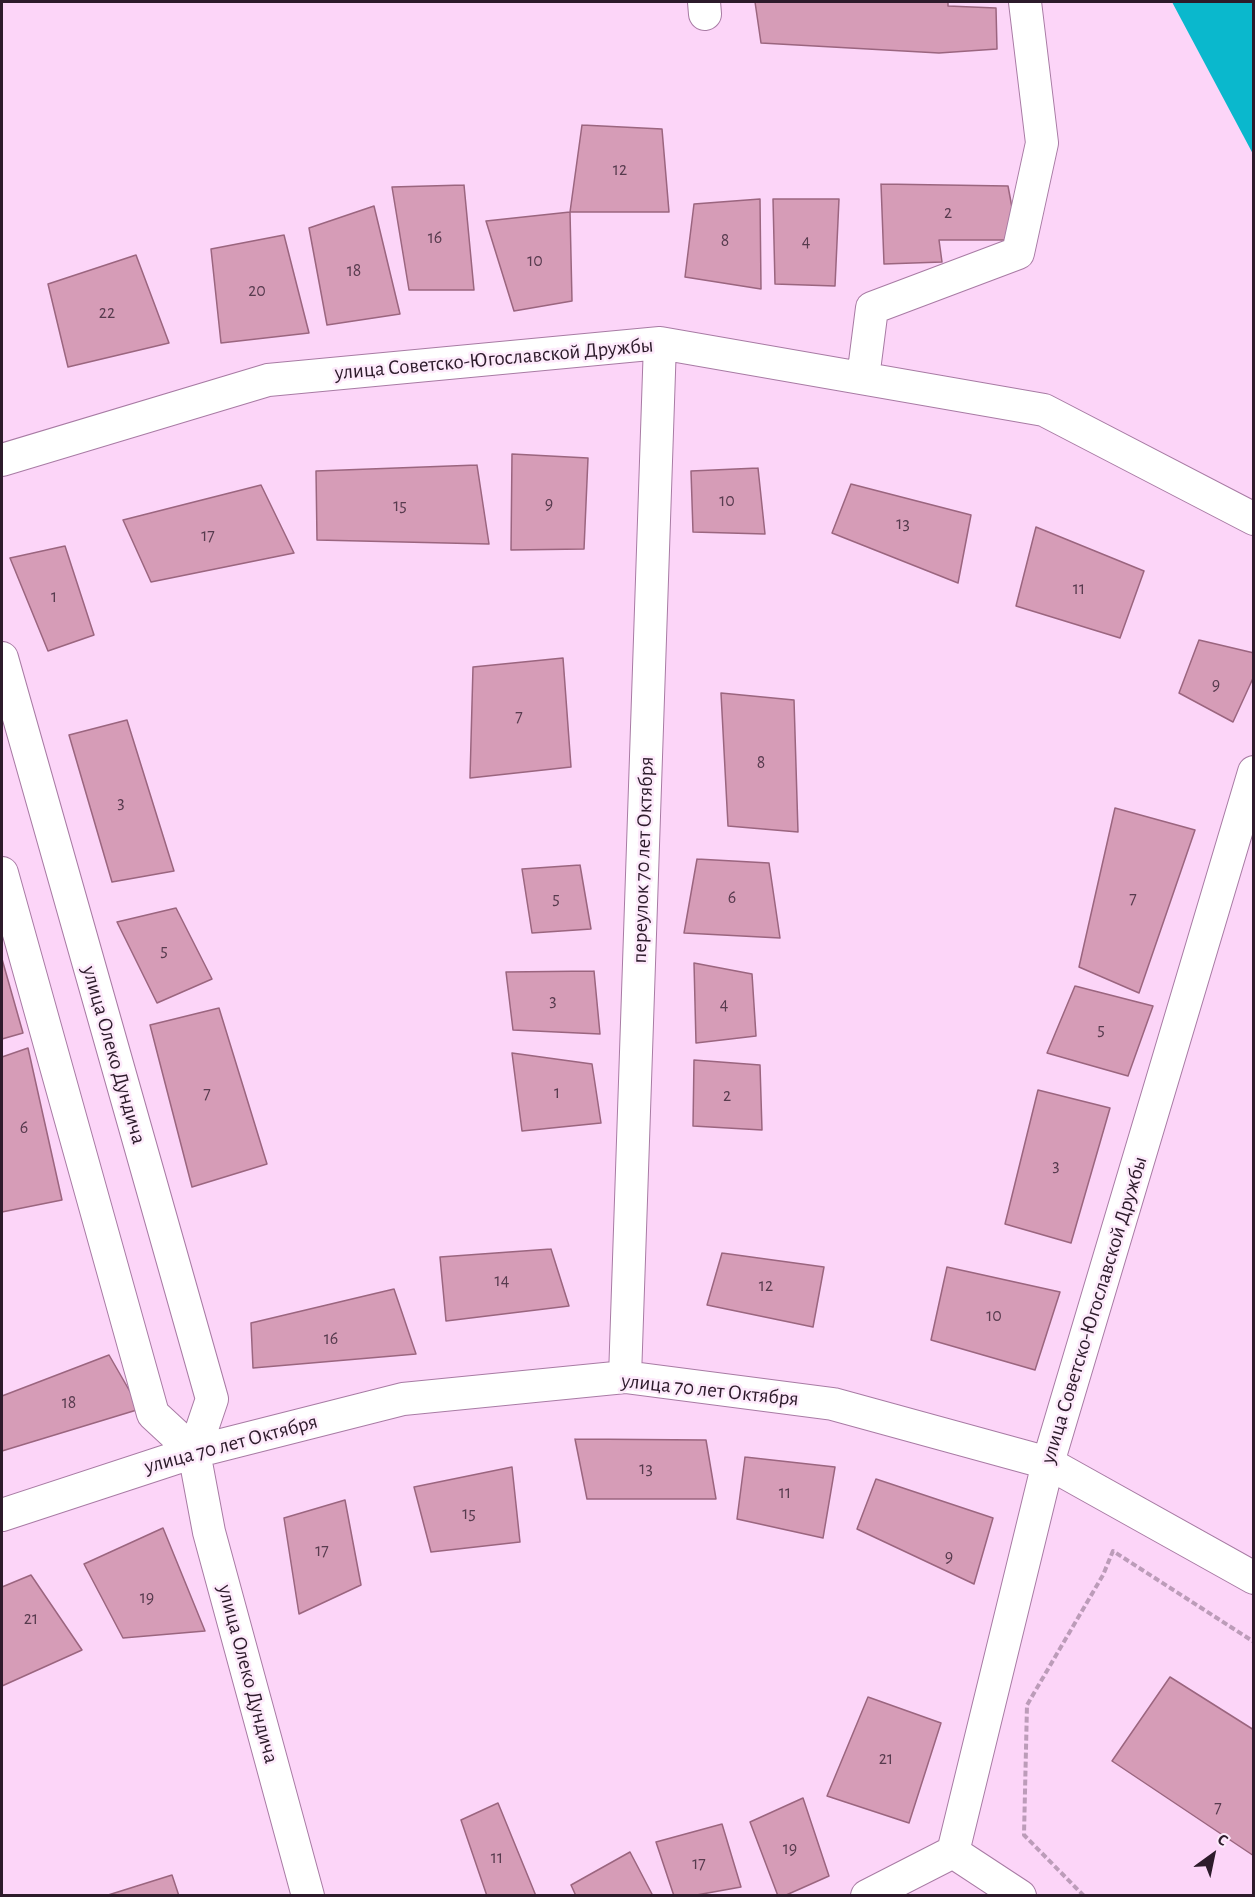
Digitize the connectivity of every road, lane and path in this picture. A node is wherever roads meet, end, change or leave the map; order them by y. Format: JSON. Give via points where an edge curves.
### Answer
{"nodes":[{"id":1,"x":1025,"y":2,"type":"edge"},
{"id":2,"x":660,"y":343,"type":"junction"},
{"id":3,"x":862,"y":378,"type":"junction"},
{"id":4,"x":2,"y":460,"type":"edge"},
{"id":5,"x":1254,"y":519,"type":"edge"},
{"id":6,"x":2,"y":658,"type":"edge"},
{"id":7,"x":1254,"y":772,"type":"edge"},
{"id":8,"x":2,"y":873,"type":"edge"},
{"id":9,"x":626,"y":1377,"type":"junction"},
{"id":10,"x":194,"y":1452,"type":"junction"},
{"id":11,"x":1048,"y":1463,"type":"junction"},
{"id":12,"x":2,"y":1515,"type":"edge"},
{"id":13,"x":1254,"y":1578,"type":"edge"},
{"id":14,"x":1254,"y":1642,"type":"edge"},
{"id":15,"x":953,"y":1852,"type":"junction"},
{"id":16,"x":308,"y":1896,"type":"edge"},
{"id":17,"x":867,"y":1896,"type":"edge"},
{"id":18,"x":1020,"y":1896,"type":"edge"},
{"id":19,"x":1084,"y":1896,"type":"edge"}],
"edges":[{"from":1,"to":3,"type":"street","via":[[1042,143],[1018,254],[872,308]]},
{"from":2,"to":3,"type":"street","name":"улица Советско-Югославской Дружбы"},
{"from":2,"to":4,"type":"street","name":"улица Советско-Югославской Дружбы","via":[[268,380]]},
{"from":2,"to":9,"type":"street","name":"переулок 70 лет Октября"},
{"from":3,"to":5,"type":"street","name":"улица Советско-Югославской Дружбы","via":[[1044,410]]},
{"from":6,"to":10,"type":"street","name":"улица Олеко Дундича","via":[[212,1398]]},
{"from":7,"to":11,"type":"street","name":"улица Советско-Югославской Дружбы"},
{"from":8,"to":10,"type":"street","via":[[153,1414]]},
{"from":9,"to":10,"type":"street","name":"улица 70 лет Октября","via":[[403,1399]]},
{"from":9,"to":11,"type":"street","name":"улица 70 лет Октября","via":[[833,1404]]},
{"from":10,"to":12,"type":"street","name":"улица 70 лет Октября"},
{"from":10,"to":16,"type":"street","name":"улица Олеко Дундича","via":[[209,1532]]},
{"from":11,"to":13,"type":"street","name":"улица 70 лет Октября"},
{"from":11,"to":15,"type":"street","name":"улица Советско-Югославской Дружбы"},
{"from":14,"to":19,"type":"path","via":[[1113,1551],[1027,1706],[1024,1835]]},
{"from":15,"to":17,"type":"street"},
{"from":15,"to":18,"type":"street"}]}
